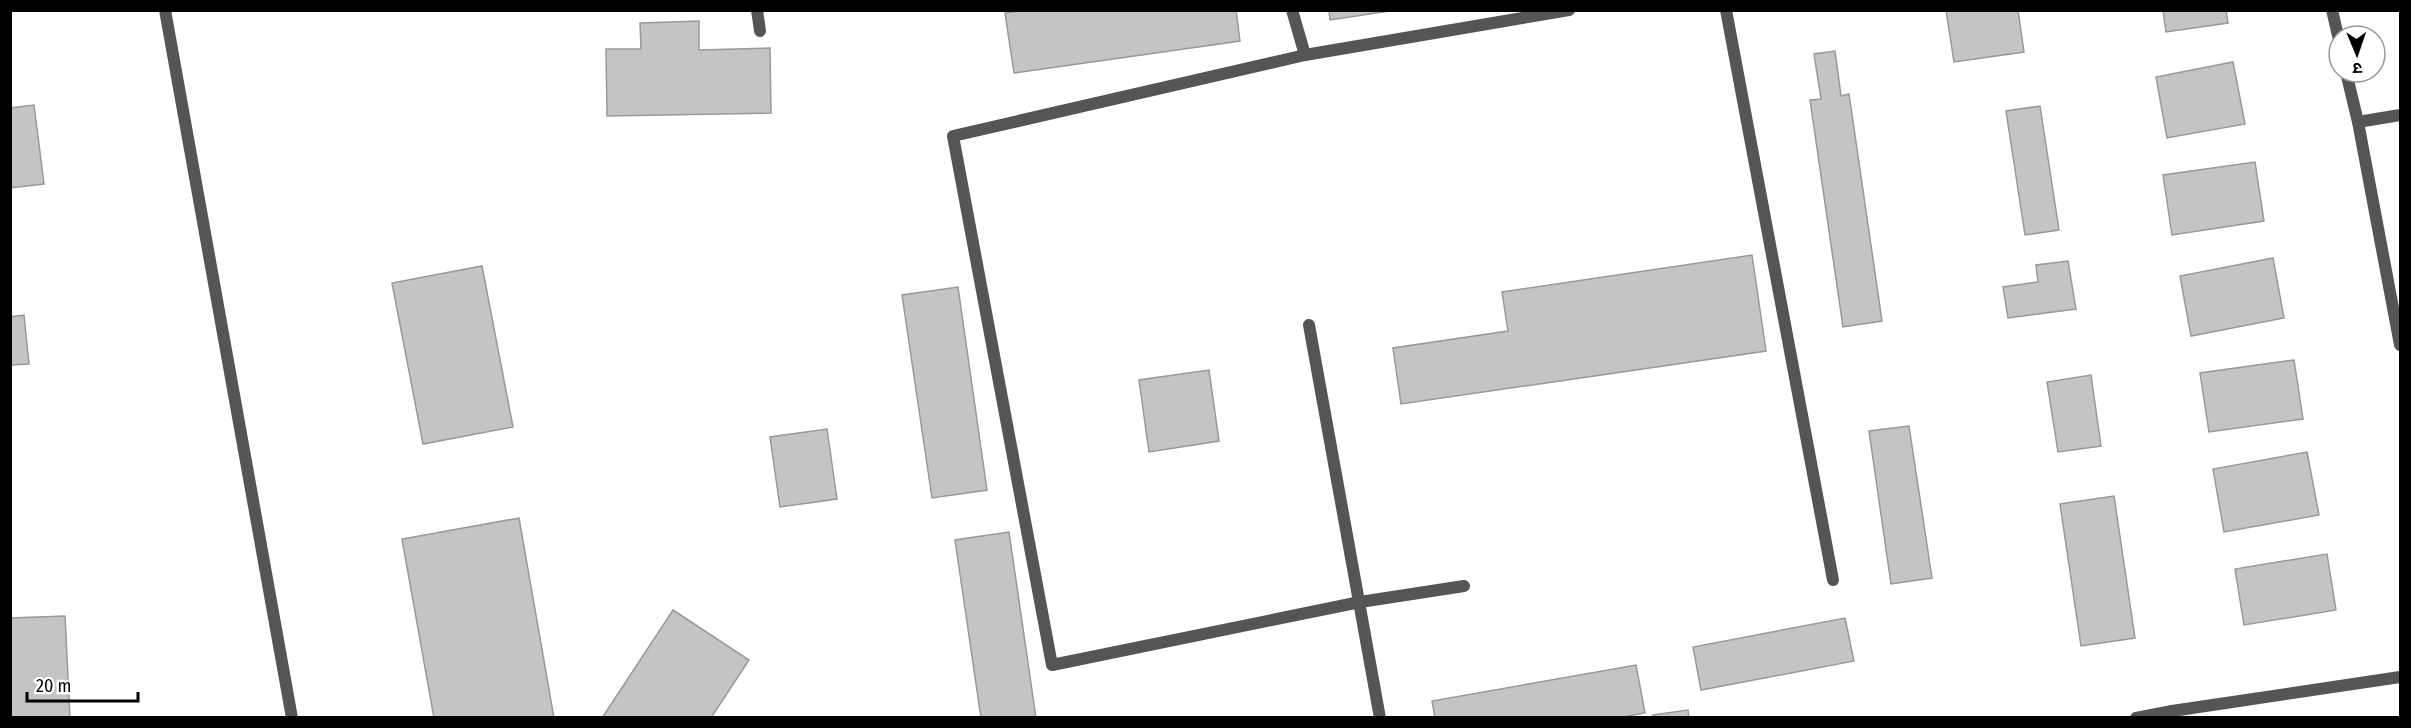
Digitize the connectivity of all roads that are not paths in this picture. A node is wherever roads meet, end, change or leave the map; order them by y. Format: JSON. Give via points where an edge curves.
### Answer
{"nodes":[{"id":1,"x":165,"y":10,"type":"edge"},
{"id":2,"x":757,"y":10,"type":"edge"},
{"id":3,"x":1292,"y":10,"type":"edge"},
{"id":4,"x":1569,"y":10,"type":"edge"},
{"id":5,"x":1726,"y":10,"type":"edge"},
{"id":6,"x":760,"y":31,"type":"dead end"},
{"id":7,"x":1305,"y":55,"type":"junction"},
{"id":8,"x":2349,"y":84,"type":"edge"},
{"id":9,"x":2400,"y":115,"type":"edge"},
{"id":10,"x":2358,"y":122,"type":"junction"},
{"id":11,"x":1309,"y":325,"type":"dead end"},
{"id":12,"x":2400,"y":345,"type":"edge"},
{"id":13,"x":1833,"y":580,"type":"dead end"},
{"id":14,"x":1464,"y":586,"type":"dead end"},
{"id":15,"x":1360,"y":602,"type":"junction"},
{"id":16,"x":2400,"y":676,"type":"edge"},
{"id":17,"x":2172,"y":714,"type":"edge"},
{"id":18,"x":292,"y":717,"type":"edge"},
{"id":19,"x":1380,"y":717,"type":"edge"},
{"id":20,"x":2136,"y":717,"type":"edge"}],
"edges":[{"from":1,"to":18,"type":"street"},
{"from":2,"to":6,"type":"street"},
{"from":3,"to":7,"type":"street"},
{"from":4,"to":7,"type":"street"},
{"from":5,"to":13,"type":"street"},
{"from":7,"to":15,"type":"street","via":[[953,136],[1052,665]]},
{"from":8,"to":10,"type":"street"},
{"from":9,"to":10,"type":"street"},
{"from":10,"to":12,"type":"street"},
{"from":11,"to":15,"type":"street"},
{"from":14,"to":15,"type":"street"},
{"from":15,"to":19,"type":"street"},
{"from":16,"to":17,"type":"street"},
{"from":17,"to":20,"type":"street"}]}
